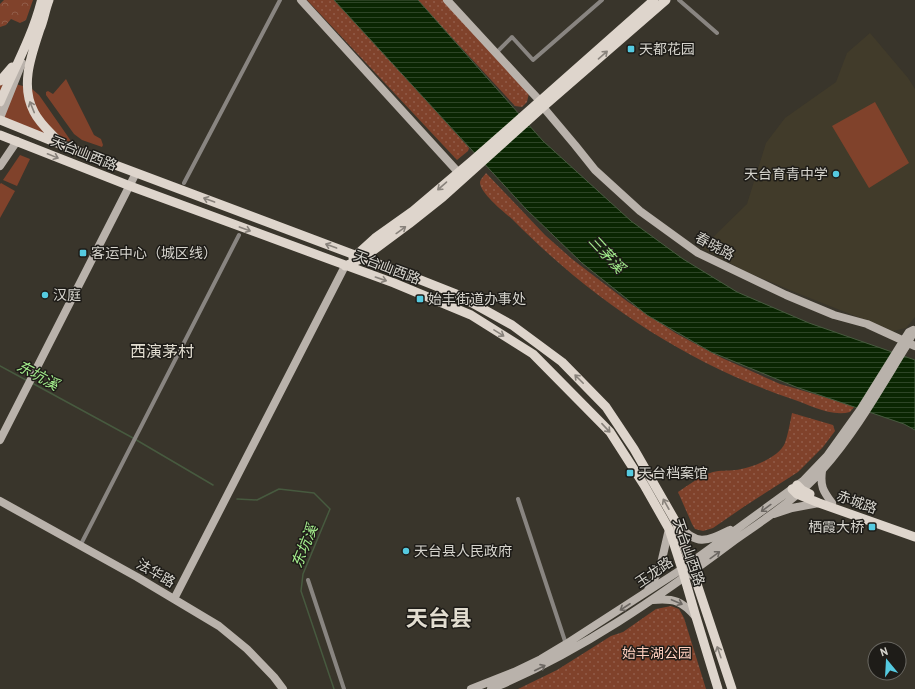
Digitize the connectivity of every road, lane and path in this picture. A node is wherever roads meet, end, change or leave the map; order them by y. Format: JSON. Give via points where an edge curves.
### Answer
{"nodes":[{"id":1,"x":280,"y":0,"type":"edge"},
{"id":2,"x":301,"y":0,"type":"edge"},
{"id":3,"x":447,"y":0,"type":"edge"},
{"id":4,"x":602,"y":0,"type":"edge"},
{"id":5,"x":654,"y":0,"type":"edge"},
{"id":6,"x":666,"y":0,"type":"edge"},
{"id":7,"x":680,"y":0,"type":"edge"},
{"id":8,"x":44,"y":2,"type":"edge"},
{"id":9,"x":717,"y":32,"type":"dead end"},
{"id":10,"x":496,"y":52,"type":"junction"},
{"id":11,"x":8,"y":76,"type":"edge"},
{"id":12,"x":0,"y":102,"type":"edge"},
{"id":13,"x":541,"y":104,"type":"junction"},
{"id":14,"x":0,"y":119,"type":"edge"},
{"id":15,"x":0,"y":135,"type":"edge"},
{"id":16,"x":16,"y":141,"type":"junction"},
{"id":17,"x":62,"y":145,"type":"junction"},
{"id":18,"x":474,"y":164,"type":"junction"},
{"id":19,"x":0,"y":166,"type":"edge"},
{"id":20,"x":458,"y":172,"type":"junction"},
{"id":21,"x":136,"y":173,"type":"junction"},
{"id":22,"x":184,"y":183,"type":"dead end"},
{"id":23,"x":130,"y":186,"type":"junction"},
{"id":24,"x":239,"y":235,"type":"dead end"},
{"id":25,"x":360,"y":257,"type":"junction"},
{"id":26,"x":345,"y":266,"type":"junction"},
{"id":27,"x":451,"y":292,"type":"junction"},
{"id":28,"x":445,"y":304,"type":"junction"},
{"id":29,"x":914,"y":328,"type":"edge"},
{"id":30,"x":906,"y":345,"type":"edge"},
{"id":31,"x":540,"y":346,"type":"junction"},
{"id":32,"x":533,"y":354,"type":"junction"},
{"id":33,"x":863,"y":411,"type":"junction"},
{"id":34,"x":0,"y":440,"type":"edge"},
{"id":35,"x":822,"y":471,"type":"junction"},
{"id":36,"x":797,"y":490,"type":"junction"},
{"id":37,"x":518,"y":499,"type":"dead end"},
{"id":38,"x":0,"y":501,"type":"edge"},
{"id":39,"x":819,"y":503,"type":"junction"},
{"id":40,"x":832,"y":503,"type":"junction"},
{"id":41,"x":768,"y":517,"type":"junction"},
{"id":42,"x":750,"y":519,"type":"junction"},
{"id":43,"x":677,"y":524,"type":"junction"},
{"id":44,"x":668,"y":529,"type":"junction"},
{"id":45,"x":915,"y":530,"type":"edge"},
{"id":46,"x":915,"y":537,"type":"edge"},
{"id":47,"x":80,"y":546,"type":"junction"},
{"id":48,"x":691,"y":568,"type":"junction"},
{"id":49,"x":682,"y":569,"type":"junction"},
{"id":50,"x":684,"y":579,"type":"junction"},
{"id":51,"x":308,"y":580,"type":"dead end"},
{"id":52,"x":646,"y":594,"type":"junction"},
{"id":53,"x":174,"y":599,"type":"junction"},
{"id":54,"x":653,"y":600,"type":"junction"},
{"id":55,"x":696,"y":617,"type":"junction"},
{"id":56,"x":566,"y":644,"type":"junction"},
{"id":57,"x":283,"y":689,"type":"edge"},
{"id":58,"x":344,"y":689,"type":"edge"},
{"id":59,"x":471,"y":689,"type":"edge"},
{"id":60,"x":492,"y":689,"type":"edge"},
{"id":61,"x":718,"y":689,"type":"edge"},
{"id":62,"x":732,"y":689,"type":"edge"}],
"edges":[{"from":1,"to":22,"type":"street"},
{"from":2,"to":20,"type":"main road"},
{"from":3,"to":10,"type":"main road","name":"春晓路"},
{"from":4,"to":10,"type":"street","via":[[533,60],[512,37]]},
{"from":5,"to":13,"type":"main road"},
{"from":13,"to":6,"type":"main road","one_way":true},
{"from":7,"to":9,"type":"street"},
{"from":8,"to":11,"type":"main road"},
{"from":8,"to":11,"type":"main road","via":[[21,57]]},
{"from":17,"to":8,"type":"main road","one_way":true,"via":[[34,112],[28,97],[27,83],[31,56],[44,19]]},
{"from":10,"to":13,"type":"main road","name":"春晓路"},
{"from":11,"to":12,"type":"main road"},
{"from":11,"to":14,"type":"main road"},
{"from":13,"to":18,"type":"main road"},
{"from":13,"to":30,"type":"main road","name":"春晓路","via":[[595,170],[640,211],[698,253],[786,295],[834,315],[867,324]]},
{"from":14,"to":17,"type":"main road","name":"天台山西路"},
{"from":15,"to":16,"type":"main road","name":"天台山西路"},
{"from":16,"to":19,"type":"main road"},
{"from":16,"to":23,"type":"main road","name":"天台山西路","one_way":true},
{"from":17,"to":21,"type":"main road","name":"天台山西路"},
{"from":18,"to":20,"type":"main road"},
{"from":25,"to":18,"type":"main road","one_way":true,"via":[[443,197]]},
{"from":20,"to":25,"type":"main road","one_way":true,"via":[[413,211],[375,238]]},
{"from":21,"to":23,"type":"main road"},
{"from":25,"to":21,"type":"main road","name":"天台山西路","one_way":true},
{"from":23,"to":26,"type":"main road","name":"天台山西路","one_way":true},
{"from":23,"to":34,"type":"main road"},
{"from":24,"to":47,"type":"street"},
{"from":25,"to":26,"type":"main road"},
{"from":25,"to":27,"type":"main road","name":"天台山西路"},
{"from":26,"to":28,"type":"main road","name":"天台山西路","one_way":true},
{"from":26,"to":53,"type":"main road"},
{"from":27,"to":28,"type":"main road"},
{"from":27,"to":31,"type":"main road","name":"天台山西路","via":[[512,325]]},
{"from":28,"to":32,"type":"main road","name":"天台山西路","one_way":true,"via":[[472,315]]},
{"from":29,"to":30,"type":"main road"},
{"from":30,"to":33,"type":"main road"},
{"from":31,"to":32,"type":"main road"},
{"from":43,"to":31,"type":"main road","name":"天台山西路","one_way":true,"via":[[606,406],[562,362]]},
{"from":32,"to":44,"type":"main road","name":"天台山西路","one_way":true,"via":[[610,432]]},
{"from":33,"to":35,"type":"main road","name":"玉龙路","via":[[848,437]]},
{"from":33,"to":36,"type":"main road","name":"玉龙路"},
{"from":35,"to":36,"type":"main road","name":"玉龙路"},
{"from":35,"to":40,"type":"main road","via":[[820,483]]},
{"from":36,"to":39,"type":"main road","name":"赤城路"},
{"from":36,"to":40,"type":"main road","name":"赤城路"},
{"from":36,"to":41,"type":"main road","name":"玉龙路"},
{"from":36,"to":42,"type":"main road","name":"玉龙路","one_way":true},
{"from":37,"to":56,"type":"street"},
{"from":38,"to":47,"type":"main road","name":"法华路"},
{"from":39,"to":41,"type":"main road","via":[[792,508]]},
{"from":39,"to":46,"type":"main road","name":"赤城路"},
{"from":40,"to":45,"type":"main road","name":"赤城路"},
{"from":48,"to":41,"type":"main road","name":"玉龙路","one_way":true},
{"from":42,"to":43,"type":"main road","via":[[707,540],[688,535]]},
{"from":42,"to":48,"type":"main road","name":"玉龙路"},
{"from":43,"to":48,"type":"main road","name":"天台山西路"},
{"from":44,"to":49,"type":"main road","name":"天台山西路"},
{"from":44,"to":52,"type":"main road","via":[[660,568]]},
{"from":47,"to":53,"type":"main road","name":"法华路"},
{"from":48,"to":49,"type":"main road","name":"玉龙路"},
{"from":48,"to":50,"type":"main road","name":"玉龙路"},
{"from":62,"to":48,"type":"main road","name":"天台山西路","one_way":true},
{"from":49,"to":50,"type":"main road","name":"天台山西路"},
{"from":49,"to":52,"type":"main road","name":"玉龙路"},
{"from":50,"to":54,"type":"main road","name":"玉龙路"},
{"from":50,"to":55,"type":"main road","name":"天台山西路"},
{"from":51,"to":58,"type":"street"},
{"from":52,"to":56,"type":"main road","name":"玉龙路","one_way":true},
{"from":53,"to":57,"type":"main road","name":"法华路","via":[[219,626],[247,649]]},
{"from":54,"to":55,"type":"main road","one_way":true,"via":[[675,600]]},
{"from":60,"to":54,"type":"main road","name":"玉龙路","one_way":true,"via":[[564,655]]},
{"from":55,"to":61,"type":"main road","name":"天台山西路"},
{"from":56,"to":59,"type":"main road","name":"玉龙路","via":[[514,672]]}]}
